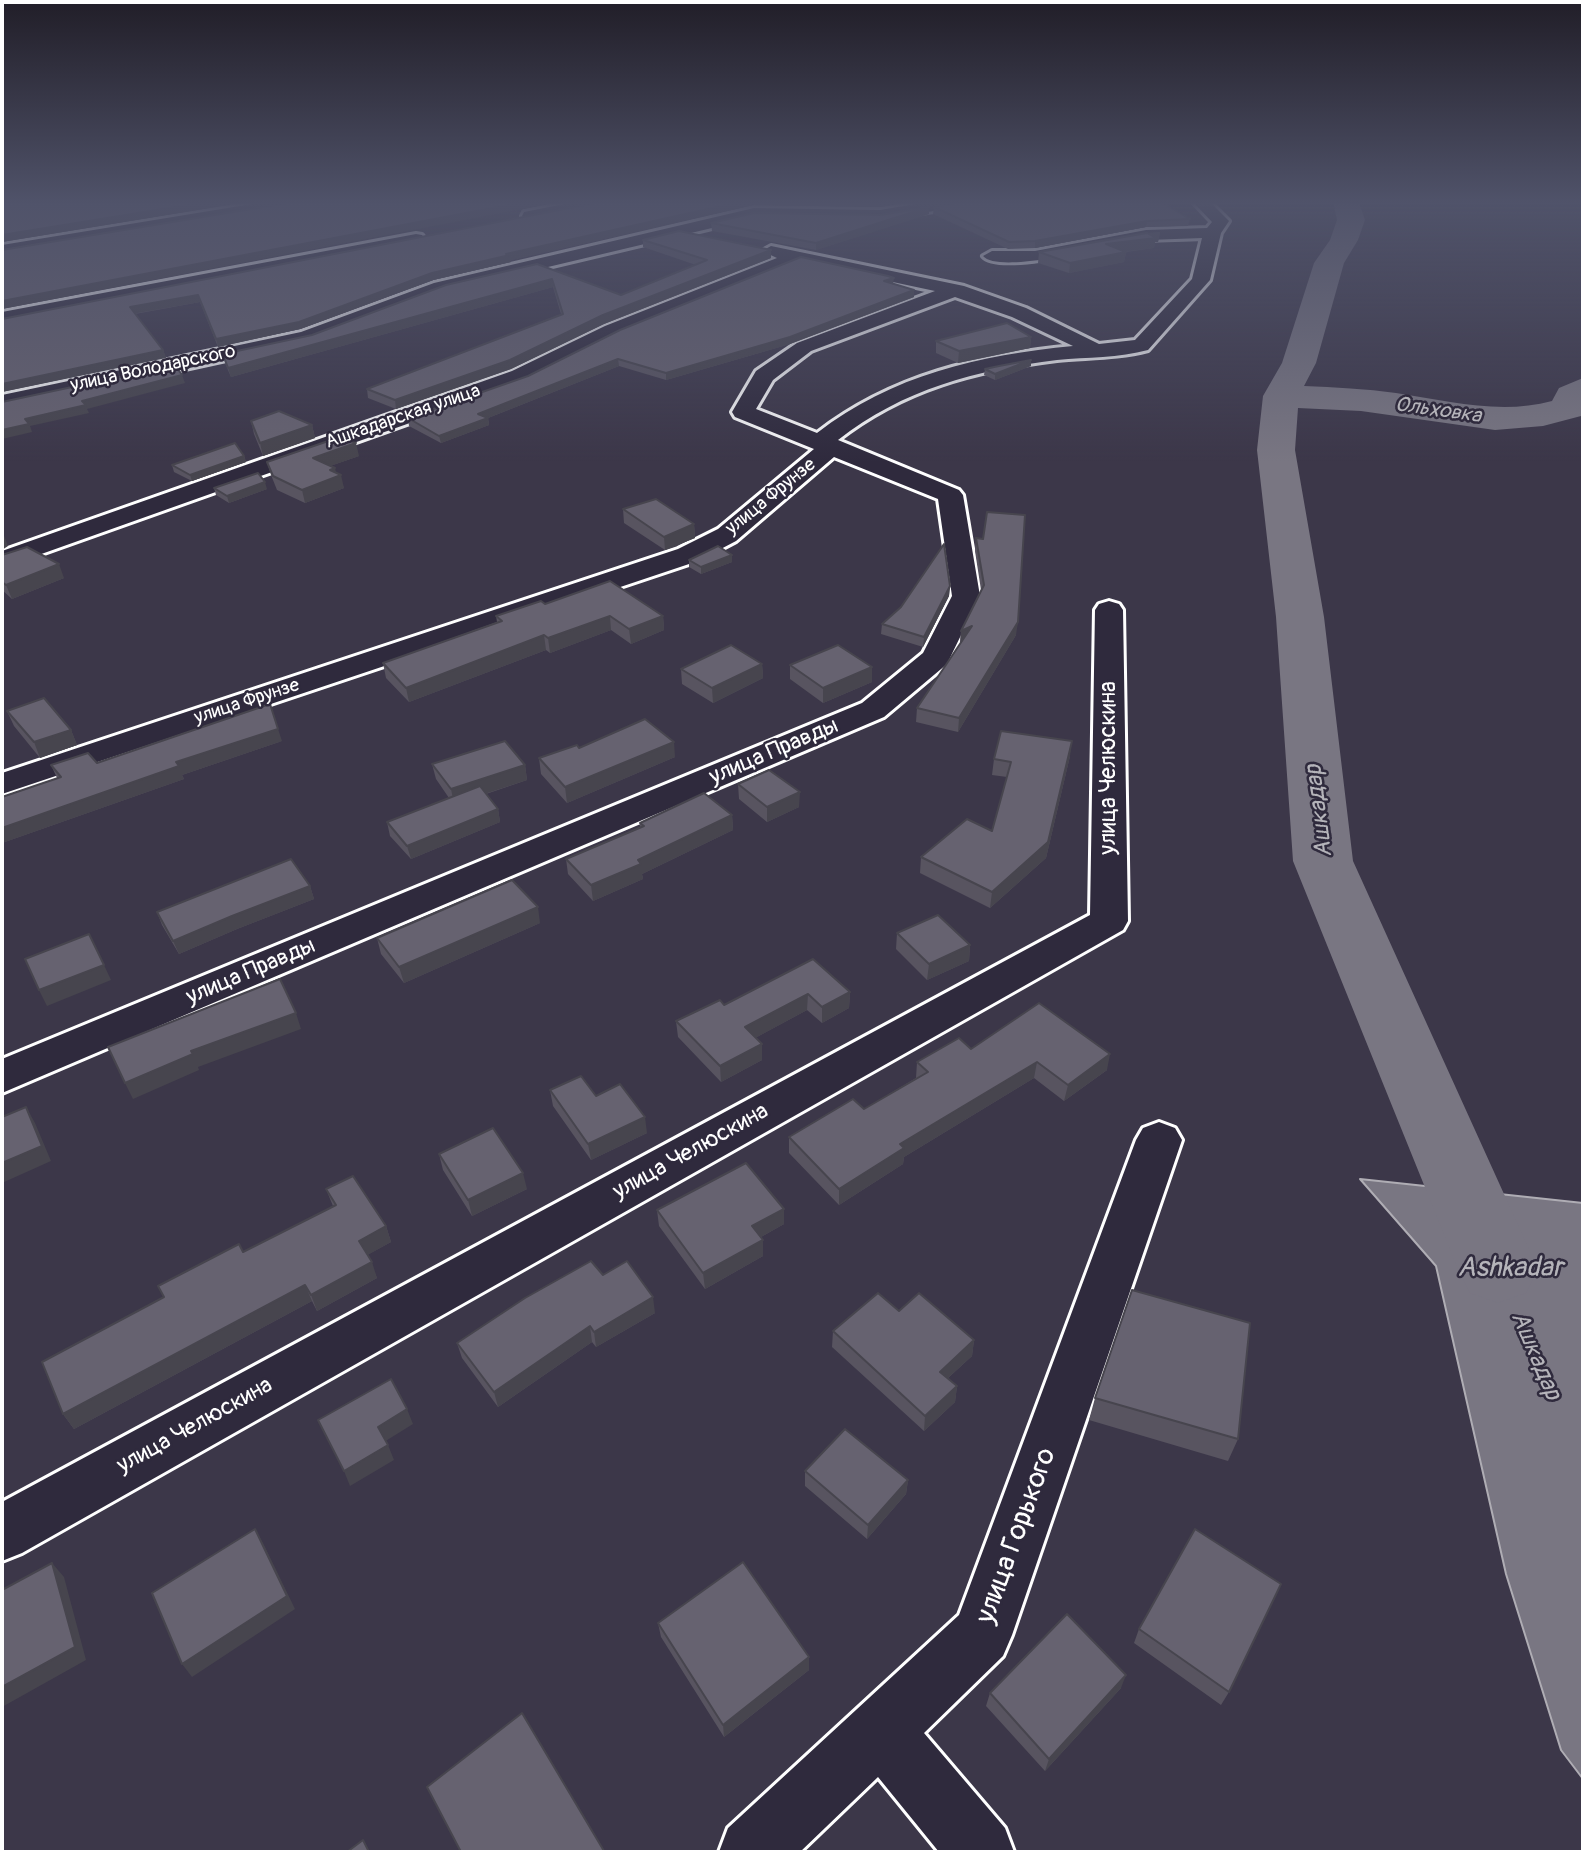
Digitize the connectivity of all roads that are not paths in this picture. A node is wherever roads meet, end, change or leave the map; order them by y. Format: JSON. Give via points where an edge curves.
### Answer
{"nodes":[{"id":1,"x":155,"y":289,"type":"edge"},
{"id":2,"x":437,"y":289,"type":"edge"},
{"id":3,"x":716,"y":289,"type":"edge"},
{"id":4,"x":950,"y":289,"type":"edge"},
{"id":5,"x":1193,"y":289,"type":"edge"},
{"id":6,"x":957,"y":290,"type":"junction"},
{"id":7,"x":2,"y":318,"type":"edge"},
{"id":8,"x":1095,"y":350,"type":"junction"},
{"id":9,"x":2,"y":402,"type":"edge"},
{"id":10,"x":830,"y":448,"type":"junction"},
{"id":11,"x":2,"y":560,"type":"edge"},
{"id":12,"x":1109,"y":610,"type":"dead end"},
{"id":13,"x":2,"y":783,"type":"edge"},
{"id":14,"x":2,"y":1077,"type":"edge"},
{"id":15,"x":1160,"y":1140,"type":"dead end"},
{"id":16,"x":2,"y":1534,"type":"edge"},
{"id":17,"x":881,"y":1730,"type":"junction"},
{"id":18,"x":752,"y":1852,"type":"edge"},
{"id":19,"x":981,"y":1852,"type":"edge"}],
"edges":[{"from":1,"to":7,"type":"street"},
{"from":2,"to":9,"type":"street","name":"улица Володарского","via":[[306,337]]},
{"from":3,"to":11,"type":"street","name":"Ашкадарская улица","via":[[612,330],[520,376]]},
{"from":4,"to":6,"type":"street"},
{"from":5,"to":8,"type":"street","name":"улица Фрунзе","via":[[1141,346]]},
{"from":6,"to":8,"type":"street","via":[[1070,335]]},
{"from":6,"to":10,"type":"street","name":"улица Правды","via":[[804,347],[764,376],[743,411]]},
{"from":8,"to":10,"type":"street","name":"улица Фрунзе","via":[[1005,361],[934,377],[894,393],[837,426],[825,438]]},
{"from":10,"to":13,"type":"street","name":"улица Фрунзе","via":[[727,535],[688,555]]},
{"from":10,"to":14,"type":"street","name":"улица Правды","via":[[950,495],[966,596],[936,658],[873,710]]},
{"from":12,"to":16,"type":"street","name":"улица Челюскина","via":[[1109,920]]},
{"from":15,"to":17,"type":"street","name":"улица Горького","via":[[982,1635]]},
{"from":17,"to":18,"type":"street","name":"улица Горького"},
{"from":17,"to":19,"type":"street"}]}
